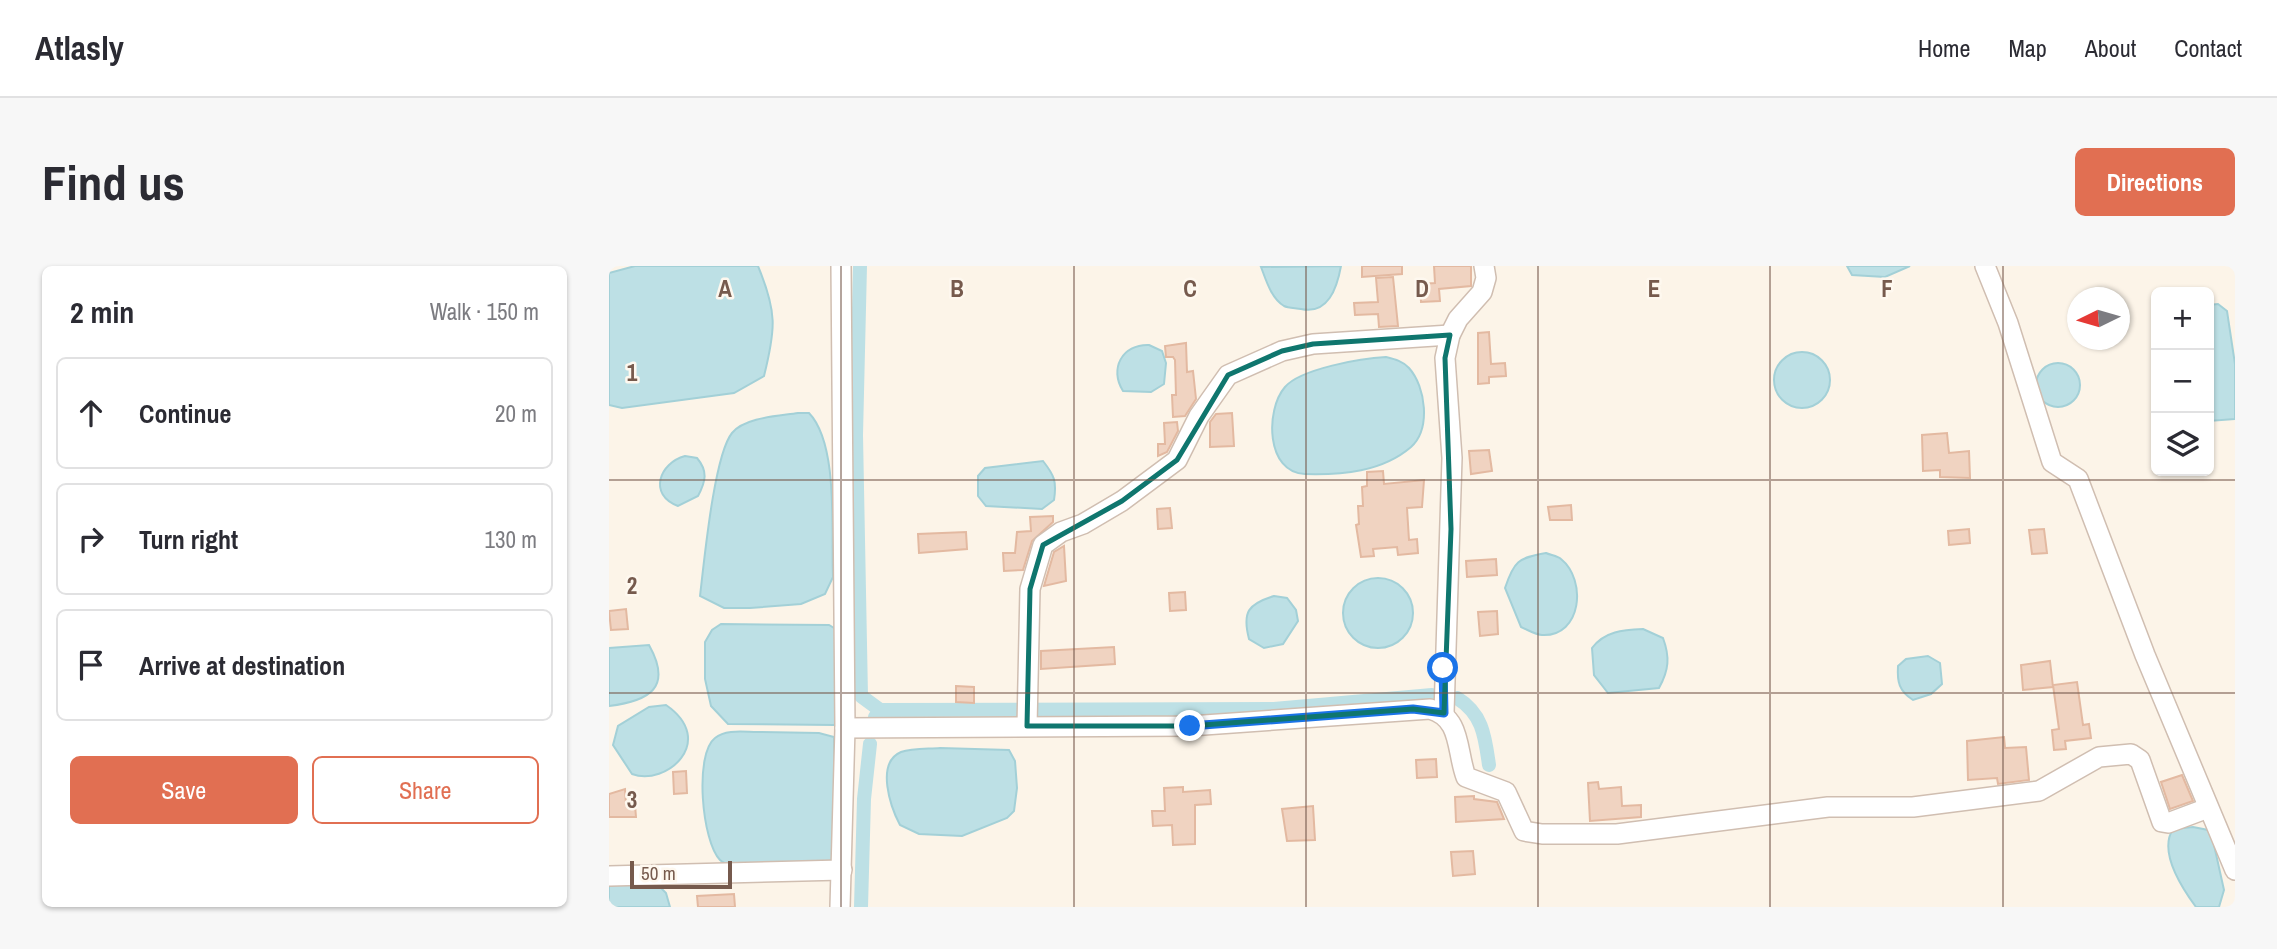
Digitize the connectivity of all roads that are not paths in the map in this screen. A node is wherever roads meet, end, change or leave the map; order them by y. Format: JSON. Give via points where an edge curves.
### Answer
{"nodes":[{"id":1,"x":841,"y":266,"type":"edge"},
{"id":2,"x":1484,"y":266,"type":"edge"},
{"id":3,"x":1985,"y":266,"type":"edge"},
{"id":4,"x":1450,"y":335,"type":"junction"},
{"id":5,"x":1444,"y":713,"type":"junction"},
{"id":6,"x":1027,"y":726,"type":"junction"},
{"id":7,"x":845,"y":728,"type":"junction"},
{"id":8,"x":2208,"y":808,"type":"junction"},
{"id":9,"x":842,"y":870,"type":"junction"},
{"id":10,"x":2235,"y":870,"type":"edge"},
{"id":11,"x":609,"y":876,"type":"edge"},
{"id":12,"x":841,"y":907,"type":"edge"}],
"edges":[{"from":1,"to":7,"type":"street"},
{"from":2,"to":4,"type":"street","via":[[1482,292]]},
{"from":3,"to":8,"type":"street","via":[[2052,462],[2078,479]]},
{"from":4,"to":5,"type":"street","via":[[1445,358],[1452,458]]},
{"from":4,"to":6,"type":"street","via":[[1313,344],[1282,351],[1228,374],[1199,416],[1177,460],[1122,501],[1042,545],[1030,589]]},
{"from":5,"to":6,"type":"street","via":[[1413,709],[1190,726]]},
{"from":5,"to":8,"type":"street","via":[[1453,723],[1466,777],[1506,792],[1524,831],[1542,834],[1630,832],[1828,807],[1913,807],[2039,791],[2099,757],[2131,754],[2140,760],[2162,822]]},
{"from":6,"to":7,"type":"street"},
{"from":7,"to":9,"type":"street"},
{"from":8,"to":10,"type":"street"},
{"from":9,"to":11,"type":"street"},
{"from":9,"to":12,"type":"street"}]}
